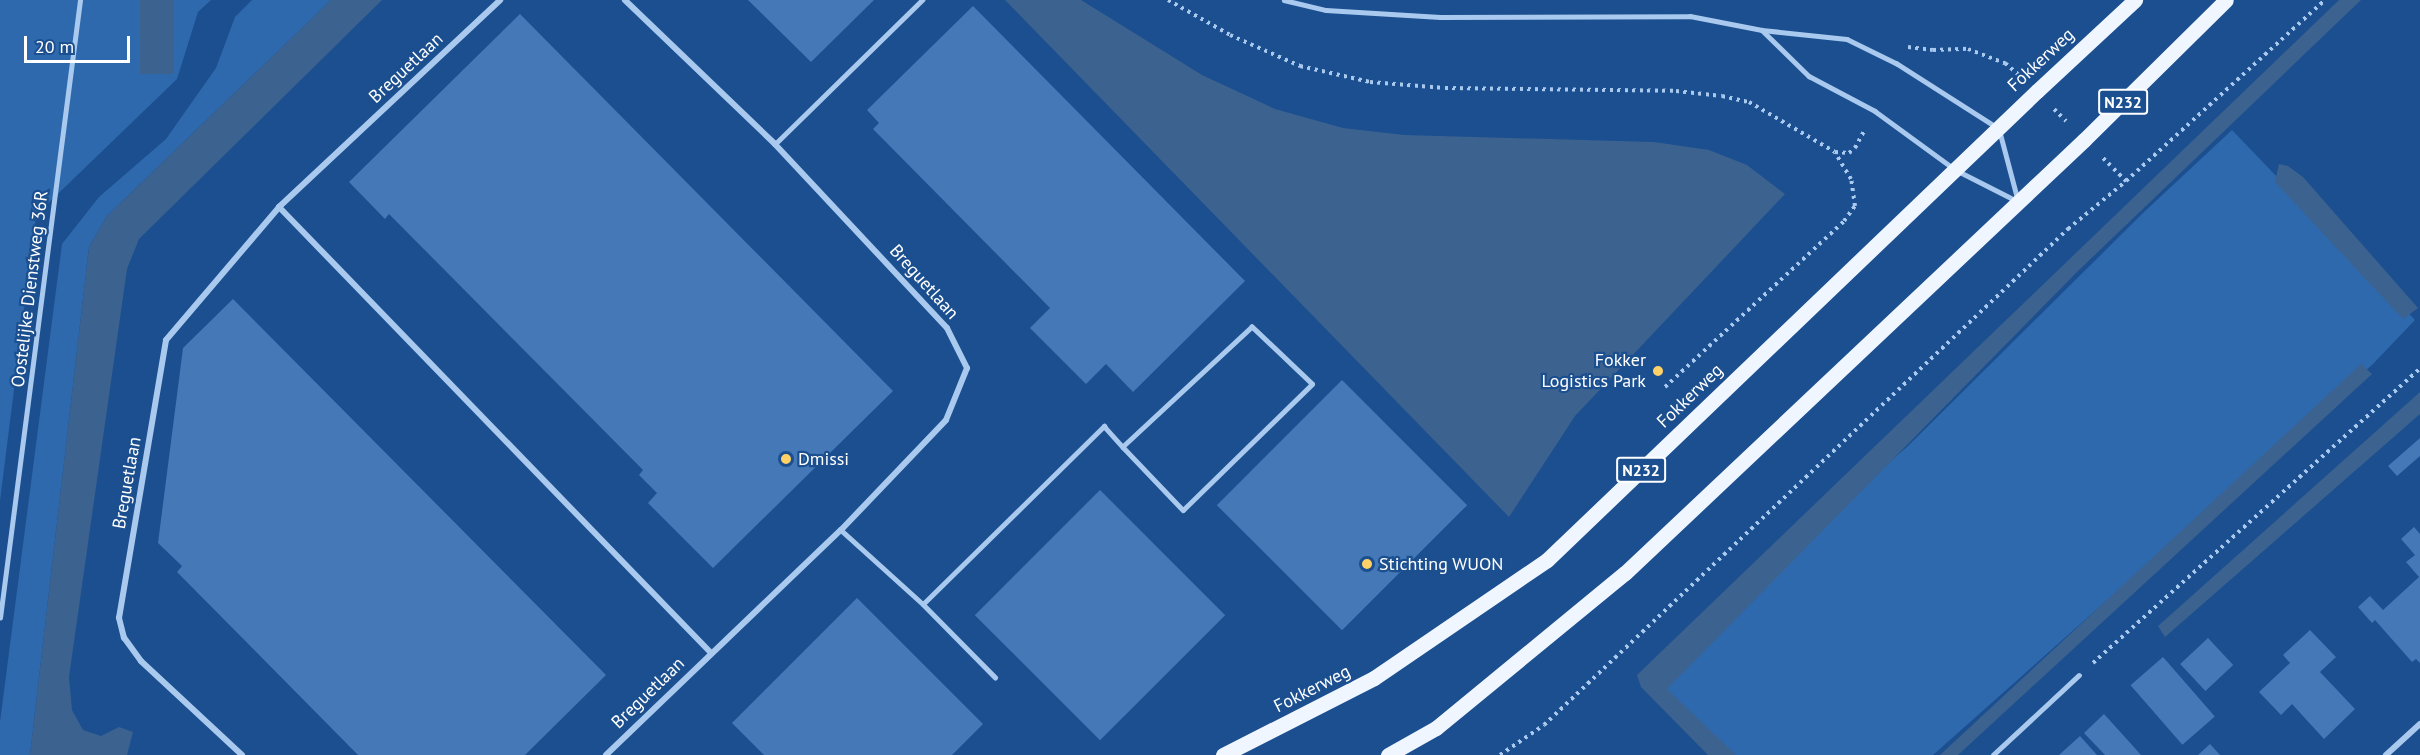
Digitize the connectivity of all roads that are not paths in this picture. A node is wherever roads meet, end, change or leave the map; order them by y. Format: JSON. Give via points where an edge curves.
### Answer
{"nodes":[{"id":1,"x":80,"y":0,"type":"edge"},
{"id":2,"x":500,"y":0,"type":"edge"},
{"id":3,"x":625,"y":0,"type":"edge"},
{"id":4,"x":922,"y":0,"type":"edge"},
{"id":5,"x":1284,"y":0,"type":"edge"},
{"id":6,"x":2135,"y":0,"type":"edge"},
{"id":7,"x":2226,"y":0,"type":"edge"},
{"id":8,"x":1762,"y":30,"type":"junction"},
{"id":9,"x":1998,"y":128,"type":"junction"},
{"id":10,"x":775,"y":144,"type":"junction"},
{"id":11,"x":1956,"y":170,"type":"junction"},
{"id":12,"x":2019,"y":202,"type":"junction"},
{"id":13,"x":279,"y":207,"type":"junction"},
{"id":14,"x":1123,"y":447,"type":"junction"},
{"id":15,"x":841,"y":530,"type":"junction"},
{"id":16,"x":923,"y":604,"type":"junction"},
{"id":17,"x":0,"y":618,"type":"edge"},
{"id":18,"x":711,"y":653,"type":"junction"},
{"id":19,"x":2079,"y":675,"type":"road end"},
{"id":20,"x":994,"y":677,"type":"dead end"},
{"id":21,"x":2420,"y":724,"type":"edge"},
{"id":22,"x":242,"y":755,"type":"edge"},
{"id":23,"x":606,"y":755,"type":"edge"},
{"id":24,"x":1223,"y":755,"type":"edge"},
{"id":25,"x":1388,"y":755,"type":"edge"},
{"id":26,"x":1993,"y":755,"type":"edge"},
{"id":27,"x":2386,"y":755,"type":"edge"}],
"edges":[{"from":1,"to":17,"type":"lane","name":"Oostelijke Dienstweg 36R"},
{"from":2,"to":13,"type":"street","name":"Breguetlaan"},
{"from":3,"to":10,"type":"street","name":"Breguetlaan"},
{"from":4,"to":10,"type":"lane"},
{"from":5,"to":8,"type":"lane","via":[[1326,10],[1440,17],[1690,16]]},
{"from":6,"to":9,"type":"main road","name":"Fokkerweg","number":"N232"},
{"from":7,"to":12,"type":"main road","number":"N232"},
{"from":8,"to":9,"type":"lane","via":[[1847,39],[1896,63]]},
{"from":8,"to":11,"type":"lane","via":[[1809,76],[1875,111]]},
{"from":9,"to":11,"type":"main road","name":"Fokkerweg","number":"N232"},
{"from":9,"to":12,"type":"lane"},
{"from":10,"to":15,"type":"street","name":"Breguetlaan","via":[[947,328],[967,368],[946,420]]},
{"from":11,"to":12,"type":"lane"},
{"from":11,"to":24,"type":"main road","name":"Fokkerweg","number":"N232","via":[[1547,560],[1374,678]]},
{"from":12,"to":25,"type":"main road","number":"N232","via":[[1625,573],[1436,728]]},
{"from":13,"to":18,"type":"street","name":"Breguetlaan"},
{"from":13,"to":22,"type":"street","name":"Breguetlaan","via":[[166,340],[119,618],[124,638],[141,661]]},
{"from":14,"to":14,"type":"lane","via":[[1183,510],[1312,384],[1252,327]]},
{"from":14,"to":16,"type":"lane","via":[[1104,426]]},
{"from":15,"to":16,"type":"lane"},
{"from":15,"to":18,"type":"street","name":"Breguetlaan"},
{"from":16,"to":20,"type":"lane"},
{"from":18,"to":23,"type":"street","name":"Breguetlaan"},
{"from":19,"to":26,"type":"lane"},
{"from":21,"to":27,"type":"street"}]}
